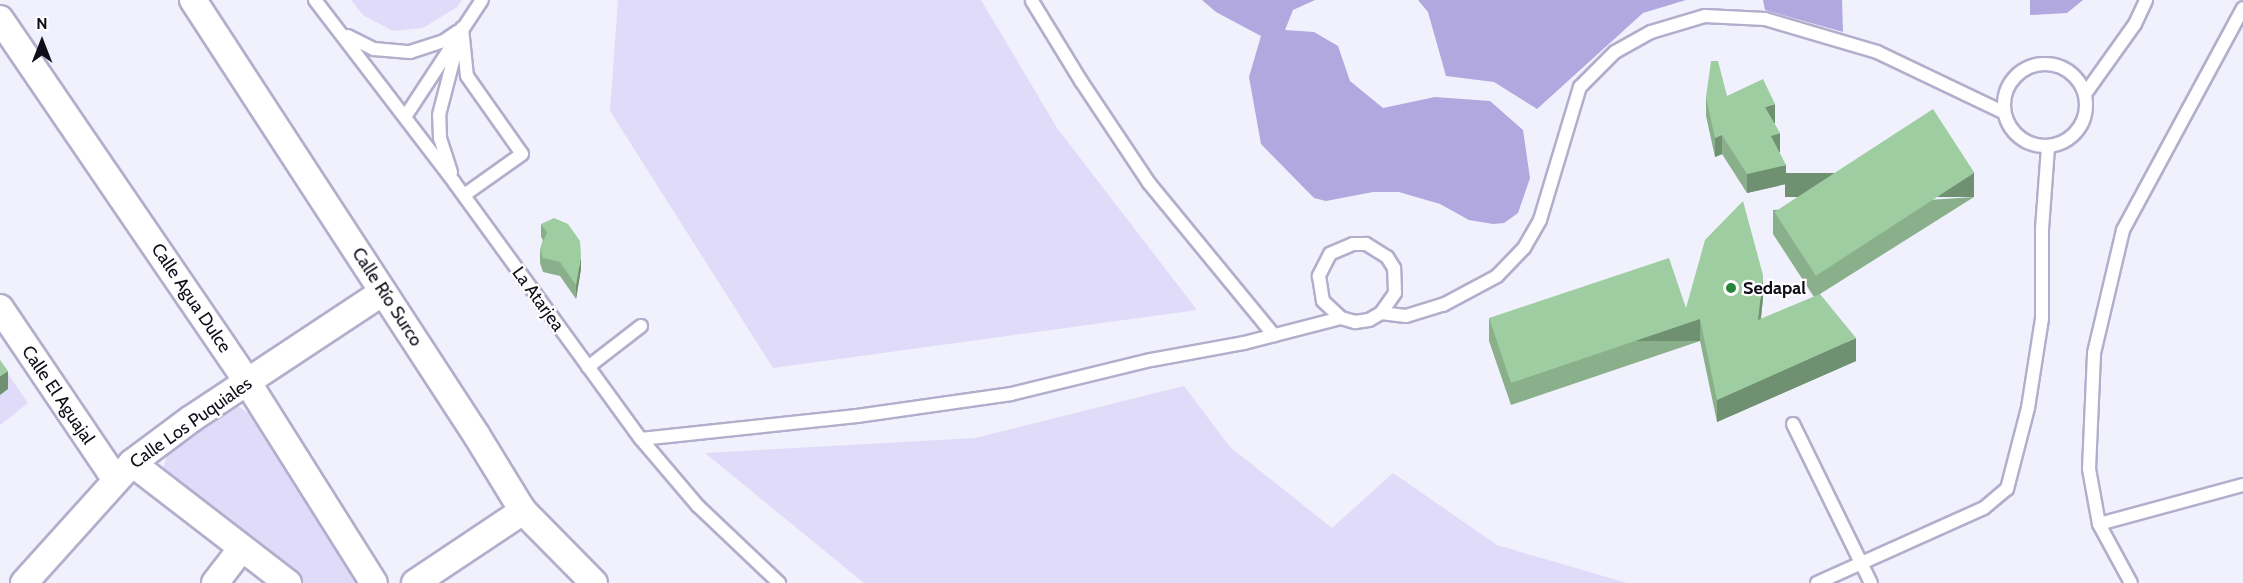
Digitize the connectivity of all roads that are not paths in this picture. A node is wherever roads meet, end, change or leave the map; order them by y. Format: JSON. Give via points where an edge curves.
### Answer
{"nodes":[{"id":1,"x":193,"y":0,"type":"edge"},
{"id":2,"x":315,"y":0,"type":"edge"},
{"id":3,"x":482,"y":0,"type":"edge"},
{"id":4,"x":2146,"y":0,"type":"edge"},
{"id":5,"x":1032,"y":1,"type":"edge"},
{"id":6,"x":2243,"y":8,"type":"edge"},
{"id":7,"x":0,"y":19,"type":"edge"},
{"id":8,"x":462,"y":27,"type":"junction"},
{"id":9,"x":339,"y":30,"type":"junction"},
{"id":10,"x":2085,"y":94,"type":"junction"},
{"id":11,"x":2003,"y":112,"type":"junction"},
{"id":12,"x":405,"y":117,"type":"junction"},
{"id":13,"x":2048,"y":147,"type":"junction"},
{"id":14,"x":454,"y":182,"type":"junction"},
{"id":15,"x":464,"y":195,"type":"junction"},
{"id":16,"x":383,"y":292,"type":"junction"},
{"id":17,"x":0,"y":308,"type":"edge"},
{"id":18,"x":1381,"y":313,"type":"junction"},
{"id":19,"x":1341,"y":318,"type":"junction"},
{"id":20,"x":641,"y":326,"type":"dead end"},
{"id":21,"x":1274,"y":335,"type":"junction"},
{"id":22,"x":588,"y":367,"type":"junction"},
{"id":23,"x":248,"y":383,"type":"junction"},
{"id":24,"x":1793,"y":424,"type":"dead end"},
{"id":25,"x":641,"y":439,"type":"junction"},
{"id":26,"x":124,"y":472,"type":"junction"},
{"id":27,"x":2243,"y":485,"type":"edge"},
{"id":28,"x":523,"y":511,"type":"junction"},
{"id":29,"x":2099,"y":525,"type":"junction"},
{"id":30,"x":242,"y":548,"type":"junction"},
{"id":31,"x":1860,"y":566,"type":"junction"},
{"id":32,"x":24,"y":583,"type":"edge"},
{"id":33,"x":215,"y":583,"type":"edge"},
{"id":34,"x":288,"y":583,"type":"edge"},
{"id":35,"x":374,"y":583,"type":"edge"},
{"id":36,"x":415,"y":583,"type":"edge"},
{"id":37,"x":594,"y":583,"type":"edge"},
{"id":38,"x":779,"y":583,"type":"edge"},
{"id":39,"x":1817,"y":583,"type":"edge"},
{"id":40,"x":1871,"y":583,"type":"edge"},
{"id":41,"x":2131,"y":583,"type":"edge"}],
"edges":[{"from":1,"to":16,"type":"street","name":"Calle Río Surco"},
{"from":2,"to":9,"type":"lane","name":"La Atarjea"},
{"from":3,"to":8,"type":"lane"},
{"from":4,"to":10,"type":"lane","via":[[2135,24]]},
{"from":5,"to":21,"type":"lane","via":[[1149,183]]},
{"from":6,"to":29,"type":"lane","via":[[2123,231],[2094,353],[2089,468]]},
{"from":7,"to":23,"type":"street","name":"Calle Agua Dulce"},
{"from":8,"to":9,"type":"lane","via":[[444,41],[410,52],[374,49]]},
{"from":8,"to":12,"type":"lane"},
{"from":8,"to":14,"type":"lane","via":[[439,115],[440,138]]},
{"from":8,"to":15,"type":"lane","via":[[467,76],[522,154]]},
{"from":9,"to":12,"type":"lane","name":"La Atarjea"},
{"from":10,"to":11,"type":"lane","via":[[2076,78],[2062,67],[2044,63],[2013,78],[2004,94]]},
{"from":10,"to":13,"type":"lane","via":[[2086,112],[2079,129],[2066,141]]},
{"from":11,"to":13,"type":"lane","via":[[2008,126],[2019,138]]},
{"from":11,"to":18,"type":"lane","via":[[1877,52],[1765,19],[1705,16],[1650,32],[1615,52],[1580,87],[1540,220],[1524,248],[1497,276],[1443,305],[1406,316]]},
{"from":12,"to":14,"type":"lane","name":"La Atarjea"},
{"from":13,"to":31,"type":"lane","via":[[2042,229],[2042,319],[2028,408],[2007,489],[1984,508]]},
{"from":14,"to":15,"type":"lane","name":"La Atarjea"},
{"from":15,"to":22,"type":"lane","name":"La Atarjea"},
{"from":16,"to":23,"type":"street","name":"Calle Los Puquiales"},
{"from":16,"to":28,"type":"street","name":"Calle Río Surco"},
{"from":17,"to":26,"type":"street","name":"Calle El Aguajal"},
{"from":18,"to":19,"type":"lane","via":[[1369,320]]},
{"from":18,"to":19,"type":"lane","via":[[1395,293],[1394,268],[1377,249],[1353,244],[1330,254],[1318,276],[1323,301]]},
{"from":19,"to":21,"type":"lane"},
{"from":20,"to":22,"type":"lane"},
{"from":21,"to":25,"type":"lane","via":[[1011,393],[856,416]]},
{"from":22,"to":25,"type":"lane","name":"La Atarjea"},
{"from":23,"to":26,"type":"street","name":"Calle Los Puquiales","via":[[191,418]]},
{"from":23,"to":35,"type":"street","name":"Calle Agua Dulce"},
{"from":24,"to":31,"type":"lane"},
{"from":25,"to":38,"type":"lane","name":"La Atarjea","via":[[698,506]]},
{"from":26,"to":30,"type":"street"},
{"from":26,"to":32,"type":"street","name":"Calle Los Puquiales"},
{"from":27,"to":29,"type":"lane"},
{"from":28,"to":36,"type":"street"},
{"from":28,"to":37,"type":"street","name":"Calle Río Surco"},
{"from":29,"to":41,"type":"lane"},
{"from":30,"to":33,"type":"street"},
{"from":30,"to":34,"type":"street"},
{"from":31,"to":39,"type":"lane"},
{"from":31,"to":40,"type":"lane"}]}
